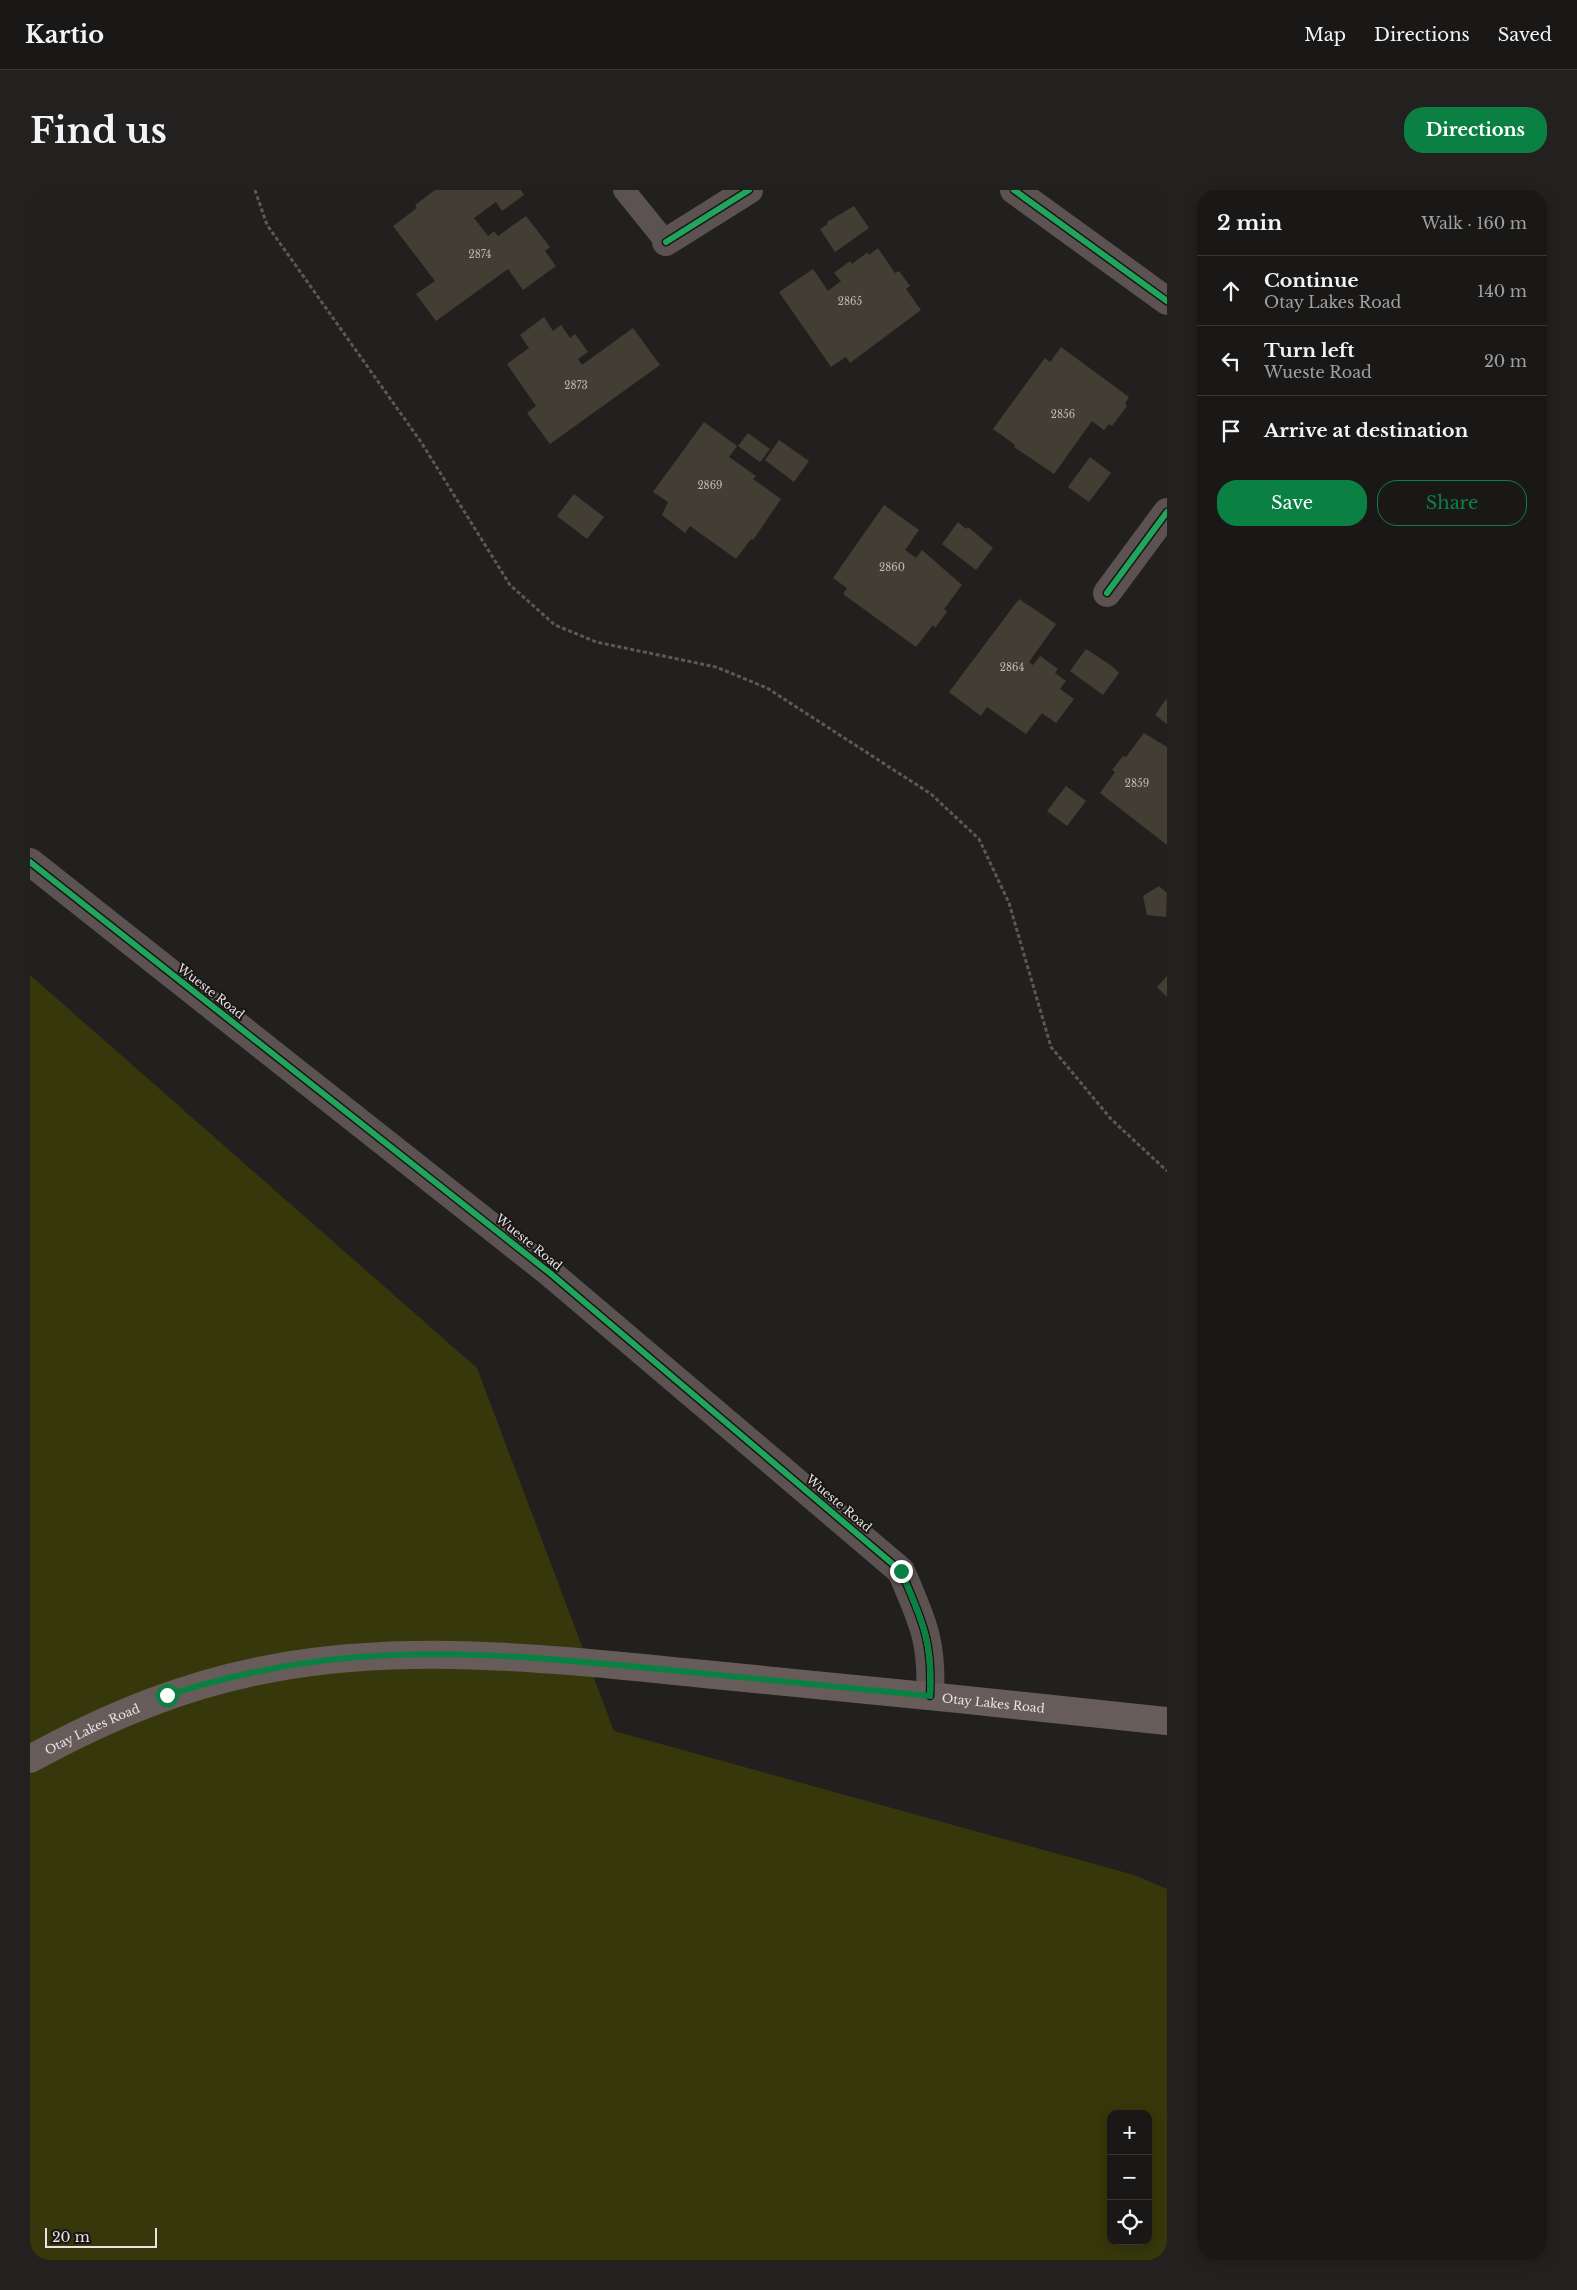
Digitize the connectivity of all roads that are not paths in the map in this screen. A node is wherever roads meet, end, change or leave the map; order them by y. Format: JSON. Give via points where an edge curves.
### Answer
{"nodes":[{"id":1,"x":624,"y":190,"type":"edge"},
{"id":2,"x":749,"y":190,"type":"edge"},
{"id":3,"x":1014,"y":190,"type":"edge"},
{"id":4,"x":666,"y":242,"type":"joint"},
{"id":5,"x":1167,"y":301,"type":"edge"},
{"id":6,"x":1167,"y":512,"type":"edge"},
{"id":7,"x":1107,"y":592,"type":"dead end"},
{"id":8,"x":30,"y":862,"type":"edge"},
{"id":9,"x":930,"y":1696,"type":"junction"},
{"id":10,"x":1167,"y":1721,"type":"edge"},
{"id":11,"x":30,"y":1759,"type":"edge"}],
"edges":[{"from":1,"to":4,"type":"lane"},
{"from":2,"to":4,"type":"street"},
{"from":3,"to":5,"type":"street"},
{"from":6,"to":7,"type":"street"},
{"from":8,"to":9,"type":"street","name":"Wueste Road","via":[[550,1273],[901,1571],[926,1627],[932,1664]]},
{"from":9,"to":10,"type":"main road","name":"Otay Lakes Road"},
{"from":9,"to":11,"type":"main road","name":"Otay Lakes Road","via":[[575,1661],[400,1655],[338,1659],[276,1667],[167,1695],[119,1714]]}]}
